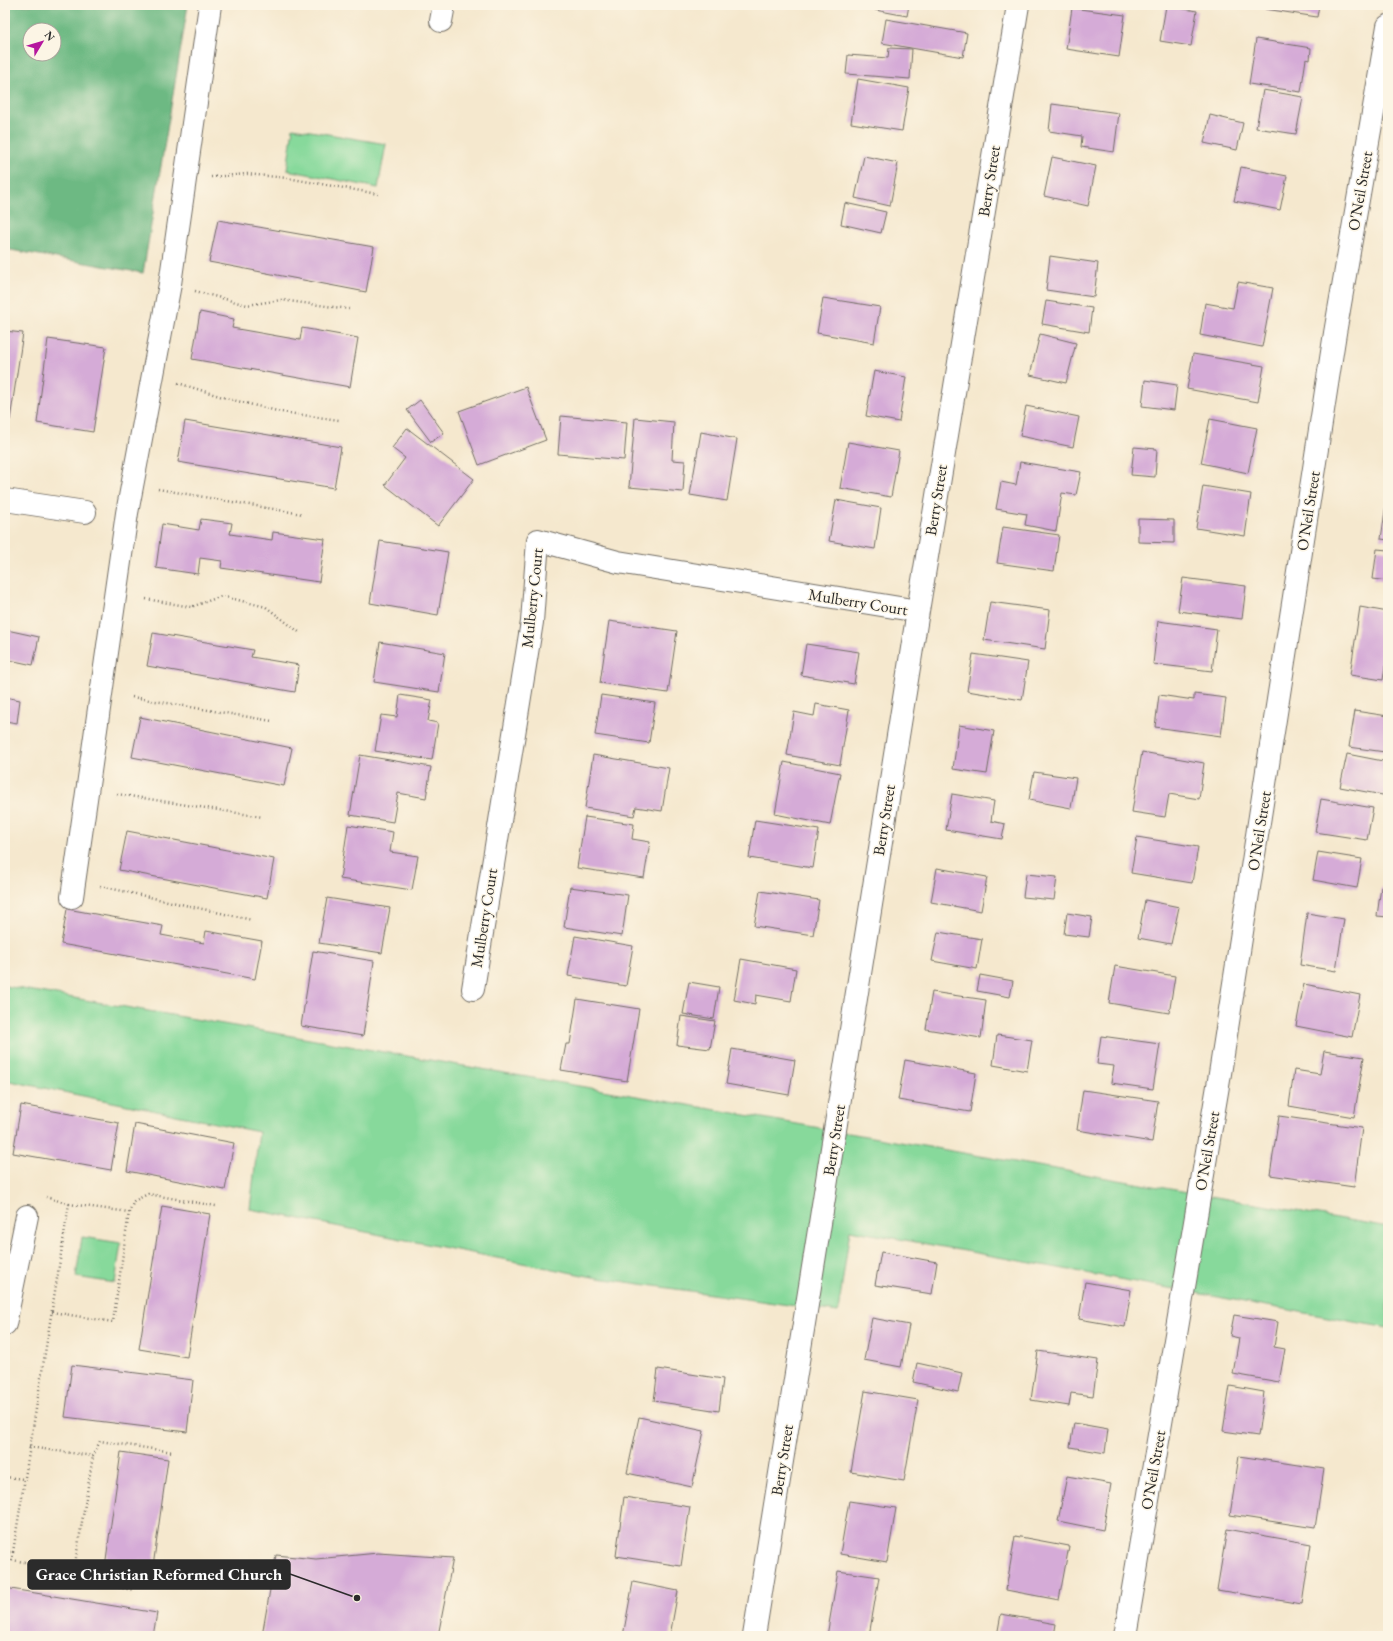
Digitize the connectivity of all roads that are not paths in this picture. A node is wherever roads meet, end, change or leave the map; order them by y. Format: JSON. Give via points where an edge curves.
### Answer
{"nodes":[{"id":1,"x":210,"y":5,"type":"edge"},
{"id":2,"x":1018,"y":5,"type":"edge"},
{"id":3,"x":1388,"y":26,"type":"edge"},
{"id":4,"x":5,"y":500,"type":"edge"},
{"id":5,"x":85,"y":512,"type":"dead end"},
{"id":6,"x":918,"y":611,"type":"junction"},
{"id":7,"x":73,"y":889,"type":"road end"},
{"id":8,"x":473,"y":989,"type":"dead end"},
{"id":9,"x":27,"y":1216,"type":"road end"},
{"id":10,"x":5,"y":1324,"type":"edge"},
{"id":11,"x":754,"y":1636,"type":"edge"},
{"id":12,"x":1125,"y":1636,"type":"edge"}],
"edges":[{"from":1,"to":7,"type":"street","via":[[170,284],[132,483]]},
{"from":2,"to":6,"type":"street","name":"Berry Street"},
{"from":3,"to":12,"type":"street","name":"O'Neil Street","via":[[1335,332],[1219,1080]]},
{"from":4,"to":5,"type":"street"},
{"from":6,"to":8,"type":"street","name":"Mulberry Court","via":[[618,562],[538,540],[532,622]]},
{"from":6,"to":11,"type":"street","name":"Berry Street"},
{"from":9,"to":10,"type":"street"}]}
